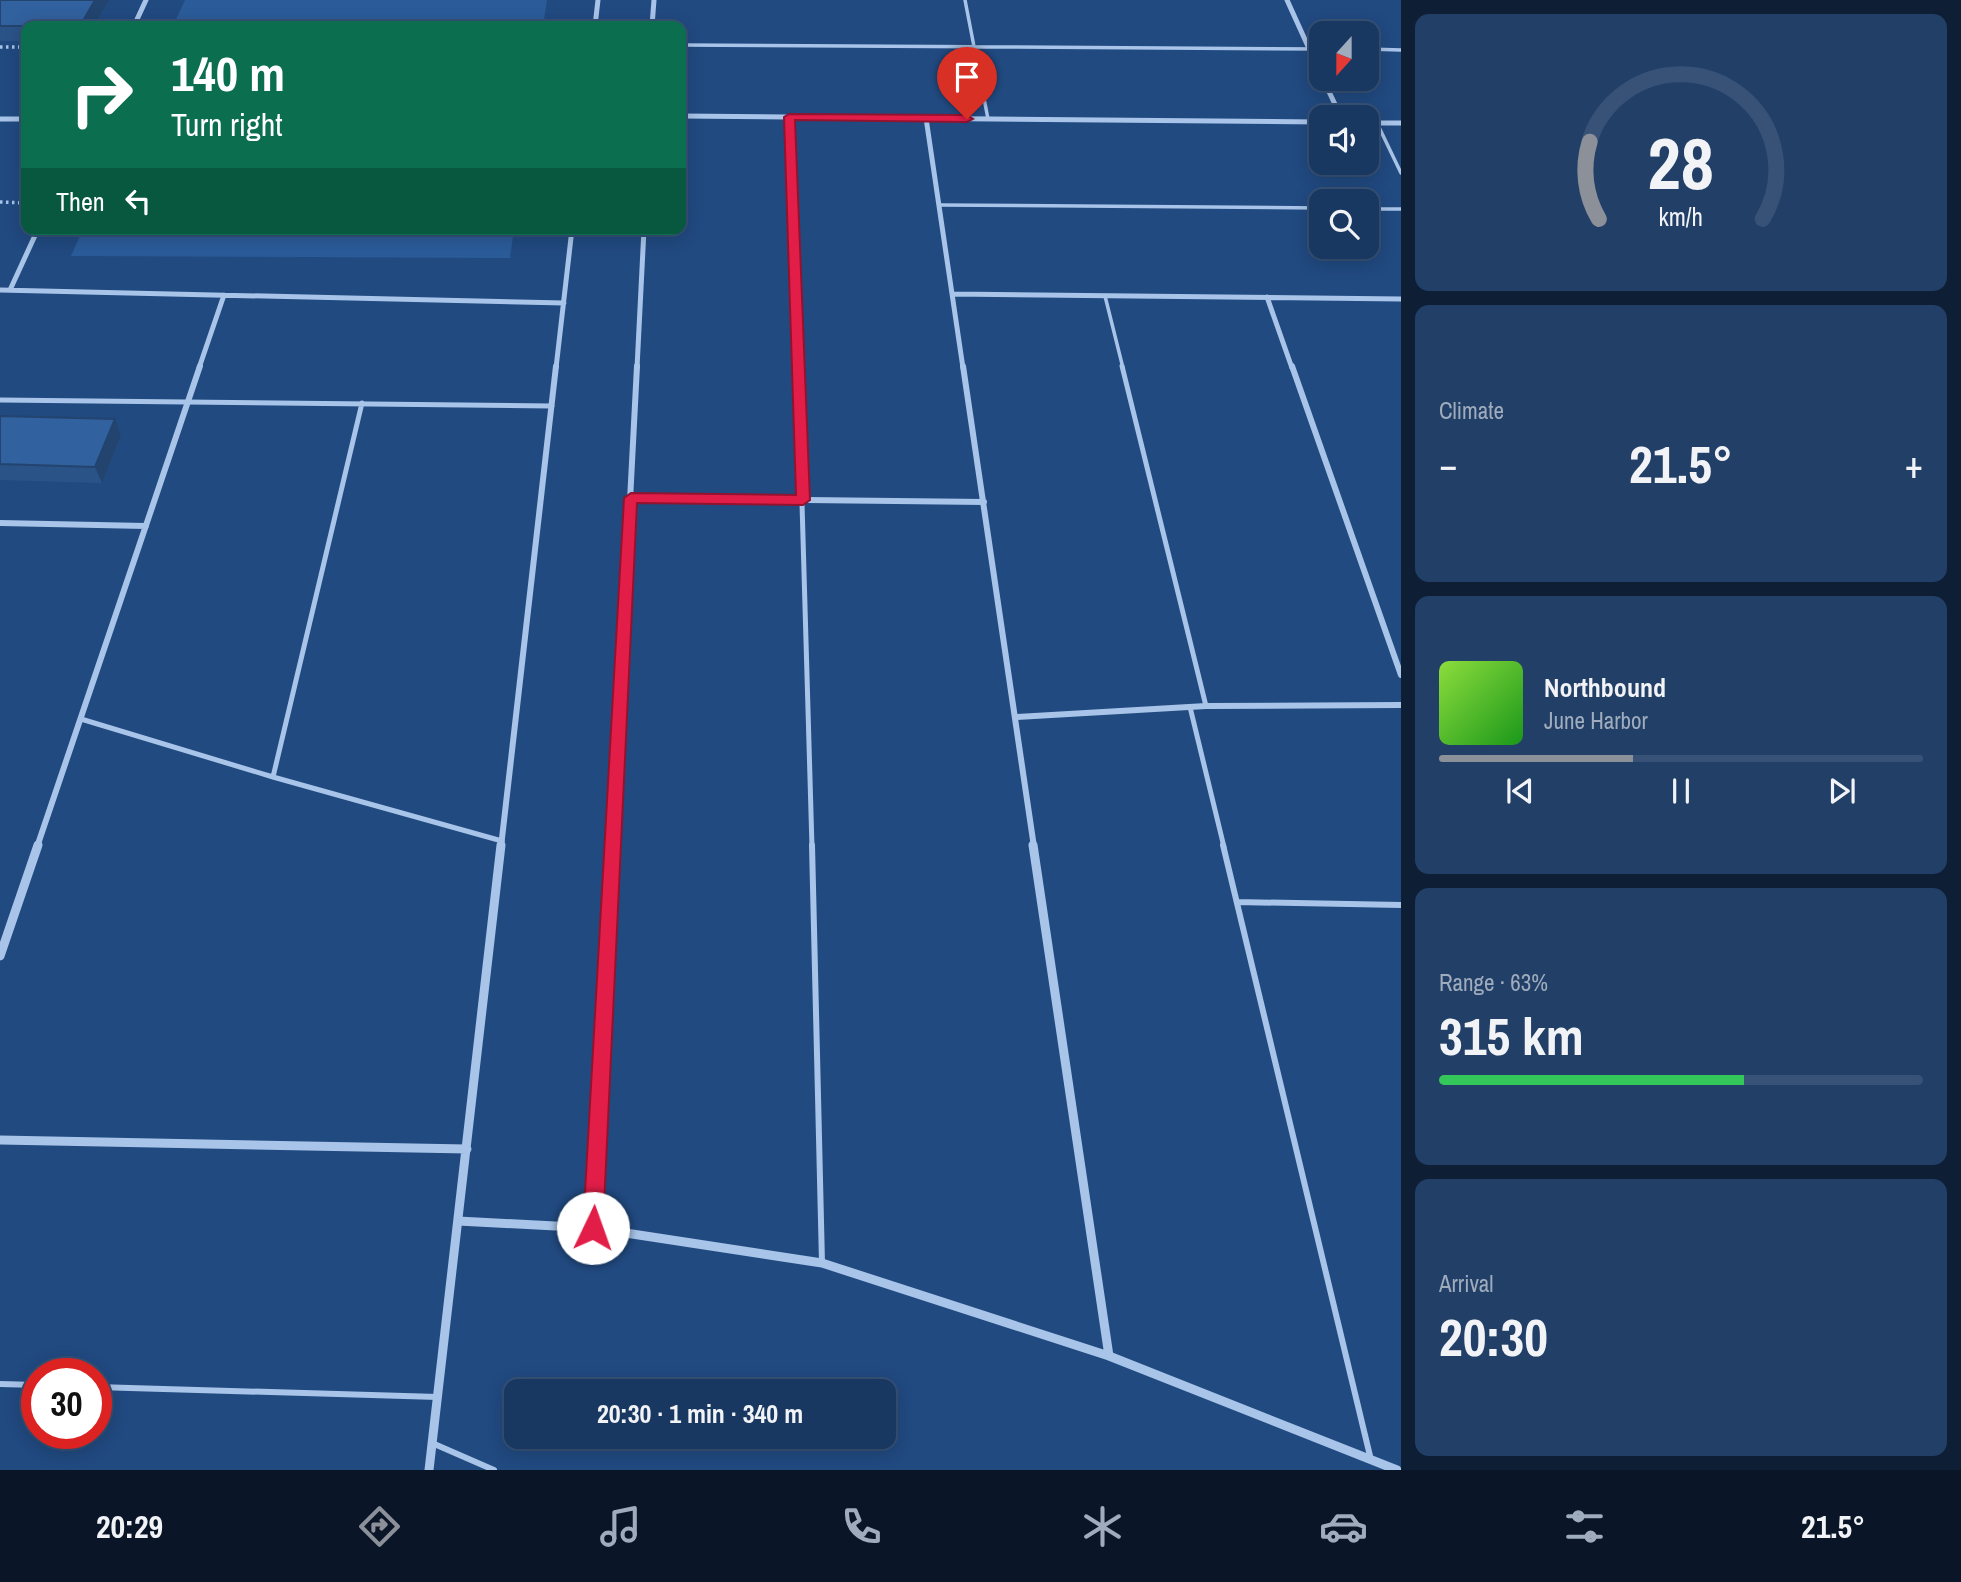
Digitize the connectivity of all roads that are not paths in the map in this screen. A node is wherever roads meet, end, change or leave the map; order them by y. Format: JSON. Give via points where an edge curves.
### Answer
{"nodes":[{"id":1,"x":146,"y":0,"type":"edge"},
{"id":2,"x":598,"y":0,"type":"edge"},
{"id":3,"x":654,"y":0,"type":"edge"},
{"id":4,"x":965,"y":0,"type":"edge"},
{"id":5,"x":1287,"y":0,"type":"edge"},
{"id":6,"x":136,"y":21,"type":"edge"},
{"id":7,"x":596,"y":21,"type":"edge"},
{"id":8,"x":652,"y":21,"type":"edge"},
{"id":9,"x":686,"y":45,"type":"edge"},
{"id":10,"x":974,"y":47,"type":"junction"},
{"id":11,"x":1309,"y":49,"type":"joint"},
{"id":12,"x":1379,"y":50,"type":"edge"},
{"id":13,"x":1401,"y":50,"type":"edge"},
{"id":14,"x":686,"y":116,"type":"edge"},
{"id":15,"x":789,"y":117,"type":"junction"},
{"id":16,"x":926,"y":118,"type":"junction"},
{"id":17,"x":0,"y":119,"type":"edge"},
{"id":18,"x":21,"y":119,"type":"edge"},
{"id":19,"x":988,"y":119,"type":"junction"},
{"id":20,"x":1309,"y":122,"type":"edge"},
{"id":21,"x":1379,"y":123,"type":"edge"},
{"id":22,"x":1401,"y":123,"type":"edge"},
{"id":23,"x":1379,"y":127,"type":"edge"},
{"id":24,"x":1401,"y":173,"type":"edge"},
{"id":25,"x":940,"y":205,"type":"junction"},
{"id":26,"x":1309,"y":208,"type":"edge"},
{"id":27,"x":1379,"y":209,"type":"edge"},
{"id":28,"x":1401,"y":209,"type":"edge"},
{"id":29,"x":35,"y":235,"type":"edge"},
{"id":30,"x":571,"y":235,"type":"edge"},
{"id":31,"x":644,"y":235,"type":"edge"},
{"id":32,"x":0,"y":290,"type":"edge"},
{"id":33,"x":10,"y":290,"type":"junction"},
{"id":34,"x":953,"y":294,"type":"junction"},
{"id":35,"x":224,"y":295,"type":"junction"},
{"id":36,"x":1105,"y":296,"type":"junction"},
{"id":37,"x":1268,"y":297,"type":"junction"},
{"id":38,"x":1401,"y":299,"type":"edge"},
{"id":39,"x":564,"y":303,"type":"junction"},
{"id":40,"x":0,"y":400,"type":"edge"},
{"id":41,"x":188,"y":401,"type":"junction"},
{"id":42,"x":362,"y":403,"type":"junction"},
{"id":43,"x":552,"y":406,"type":"junction"},
{"id":44,"x":631,"y":498,"type":"junction"},
{"id":45,"x":803,"y":500,"type":"junction"},
{"id":46,"x":984,"y":502,"type":"junction"},
{"id":47,"x":0,"y":523,"type":"edge"},
{"id":48,"x":146,"y":526,"type":"junction"},
{"id":49,"x":1401,"y":675,"type":"edge"},
{"id":50,"x":1401,"y":705,"type":"edge"},
{"id":51,"x":1206,"y":706,"type":"junction"},
{"id":52,"x":1190,"y":707,"type":"junction"},
{"id":53,"x":1017,"y":717,"type":"junction"},
{"id":54,"x":81,"y":719,"type":"junction"},
{"id":55,"x":273,"y":777,"type":"junction"},
{"id":56,"x":502,"y":841,"type":"junction"},
{"id":57,"x":1237,"y":902,"type":"junction"},
{"id":58,"x":1401,"y":905,"type":"edge"},
{"id":59,"x":0,"y":956,"type":"edge"},
{"id":60,"x":0,"y":1140,"type":"edge"},
{"id":61,"x":467,"y":1149,"type":"junction"},
{"id":62,"x":458,"y":1221,"type":"junction"},
{"id":63,"x":593,"y":1228,"type":"junction"},
{"id":64,"x":822,"y":1264,"type":"junction"},
{"id":65,"x":1109,"y":1356,"type":"junction"},
{"id":66,"x":0,"y":1384,"type":"edge"},
{"id":67,"x":21,"y":1385,"type":"edge"},
{"id":68,"x":112,"y":1387,"type":"edge"},
{"id":69,"x":438,"y":1397,"type":"junction"},
{"id":70,"x":432,"y":1443,"type":"junction"},
{"id":71,"x":1371,"y":1460,"type":"junction"},
{"id":72,"x":429,"y":1470,"type":"edge"},
{"id":73,"x":494,"y":1470,"type":"edge"},
{"id":74,"x":1397,"y":1470,"type":"edge"}],
"edges":[{"from":1,"to":6,"type":"street"},
{"from":2,"to":7,"type":"street"},
{"from":3,"to":8,"type":"street"},
{"from":4,"to":10,"type":"lane"},
{"from":5,"to":11,"type":"street"},
{"from":9,"to":10,"type":"lane"},
{"from":10,"to":11,"type":"lane"},
{"from":10,"to":19,"type":"lane"},
{"from":12,"to":13,"type":"lane"},
{"from":14,"to":15,"type":"street"},
{"from":15,"to":16,"type":"street"},
{"from":15,"to":45,"type":"lane"},
{"from":16,"to":19,"type":"street"},
{"from":16,"to":25,"type":"street"},
{"from":17,"to":18,"type":"street"},
{"from":19,"to":20,"type":"street"},
{"from":21,"to":22,"type":"street"},
{"from":23,"to":24,"type":"lane"},
{"from":25,"to":26,"type":"lane"},
{"from":25,"to":34,"type":"street"},
{"from":27,"to":28,"type":"lane"},
{"from":29,"to":33,"type":"street"},
{"from":30,"to":39,"type":"street"},
{"from":31,"to":44,"type":"street"},
{"from":32,"to":33,"type":"street"},
{"from":33,"to":35,"type":"street"},
{"from":34,"to":36,"type":"street"},
{"from":34,"to":46,"type":"street"},
{"from":35,"to":39,"type":"street"},
{"from":35,"to":41,"type":"street"},
{"from":36,"to":37,"type":"street"},
{"from":36,"to":51,"type":"lane"},
{"from":37,"to":38,"type":"street"},
{"from":37,"to":49,"type":"street"},
{"from":39,"to":43,"type":"street"},
{"from":40,"to":41,"type":"lane"},
{"from":41,"to":42,"type":"lane"},
{"from":41,"to":48,"type":"street"},
{"from":42,"to":43,"type":"lane"},
{"from":42,"to":55,"type":"lane"},
{"from":43,"to":56,"type":"street"},
{"from":44,"to":45,"type":"street"},
{"from":44,"to":63,"type":"street"},
{"from":45,"to":46,"type":"street"},
{"from":45,"to":64,"type":"lane"},
{"from":46,"to":53,"type":"street"},
{"from":47,"to":48,"type":"street"},
{"from":48,"to":54,"type":"street"},
{"from":50,"to":51,"type":"street"},
{"from":51,"to":52,"type":"street"},
{"from":52,"to":53,"type":"street"},
{"from":52,"to":57,"type":"lane"},
{"from":53,"to":65,"type":"street"},
{"from":54,"to":55,"type":"lane"},
{"from":54,"to":59,"type":"street"},
{"from":55,"to":56,"type":"lane"},
{"from":56,"to":61,"type":"street"},
{"from":57,"to":58,"type":"lane"},
{"from":57,"to":71,"type":"lane"},
{"from":60,"to":61,"type":"street"},
{"from":61,"to":62,"type":"street"},
{"from":62,"to":63,"type":"street"},
{"from":62,"to":69,"type":"street"},
{"from":63,"to":64,"type":"street"},
{"from":64,"to":65,"type":"street"},
{"from":65,"to":71,"type":"street"},
{"from":66,"to":67,"type":"lane"},
{"from":68,"to":69,"type":"lane"},
{"from":69,"to":70,"type":"street"},
{"from":70,"to":72,"type":"street"},
{"from":70,"to":73,"type":"lane"},
{"from":71,"to":74,"type":"street"}]}
